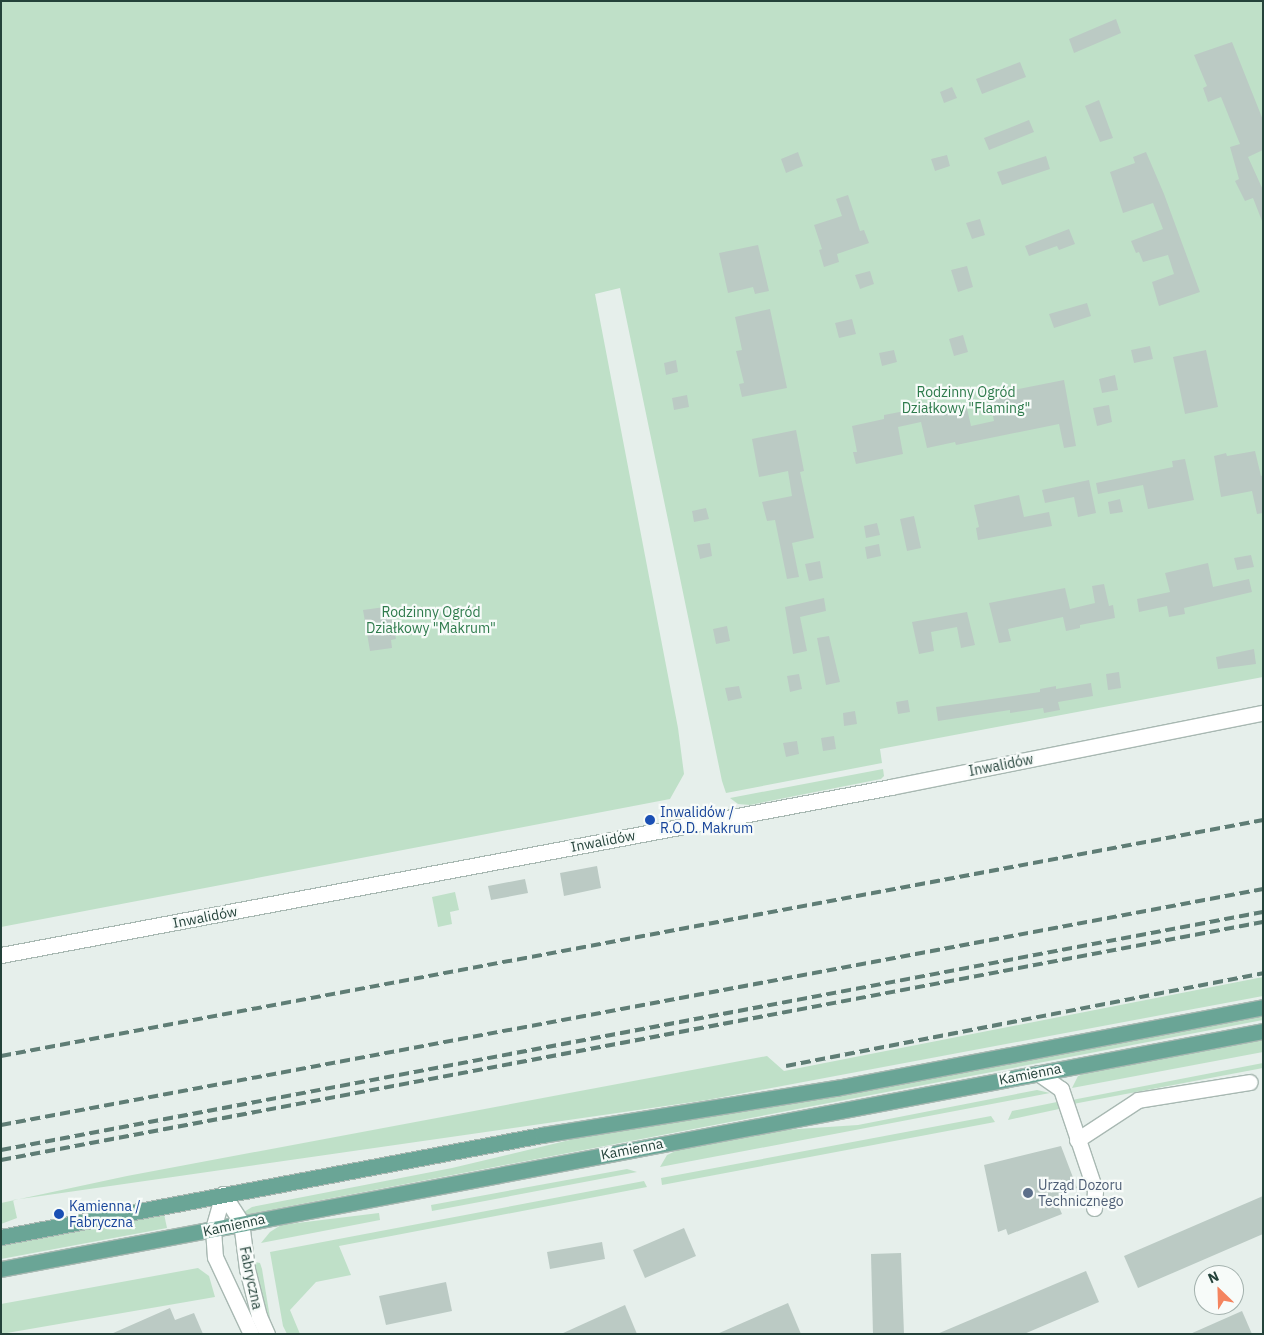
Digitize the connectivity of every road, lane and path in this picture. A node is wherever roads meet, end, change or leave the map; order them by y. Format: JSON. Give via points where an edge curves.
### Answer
{"nodes":[{"id":1,"x":1263,"y":714,"type":"edge"},
{"id":2,"x":1,"y":955,"type":"edge"},
{"id":3,"x":1263,"y":1008,"type":"edge"},
{"id":4,"x":1263,"y":1031,"type":"edge"},
{"id":5,"x":1073,"y":1066,"type":"junction"},
{"id":6,"x":1038,"y":1073,"type":"junction"},
{"id":7,"x":1250,"y":1082,"type":"dead end"},
{"id":8,"x":1061,"y":1089,"type":"junction"},
{"id":9,"x":1077,"y":1140,"type":"junction"},
{"id":10,"x":223,"y":1194,"type":"junction"},
{"id":11,"x":1094,"y":1208,"type":"dead end"},
{"id":12,"x":241,"y":1222,"type":"junction"},
{"id":13,"x":213,"y":1229,"type":"junction"},
{"id":14,"x":1,"y":1237,"type":"edge"},
{"id":15,"x":1,"y":1269,"type":"edge"},
{"id":16,"x":251,"y":1334,"type":"edge"},
{"id":17,"x":267,"y":1334,"type":"edge"}],
"edges":[{"from":1,"to":2,"type":"street","name":"Inwalidów"},
{"from":3,"to":10,"type":"main road","name":"Kamienna","via":[[836,1088],[542,1135]]},
{"from":4,"to":5,"type":"main road","name":"Kamienna"},
{"from":5,"to":6,"type":"main road","name":"Kamienna"},
{"from":5,"to":8,"type":"street"},
{"from":6,"to":8,"type":"street"},
{"from":6,"to":12,"type":"main road","name":"Kamienna"},
{"from":7,"to":9,"type":"street","via":[[1138,1100]]},
{"from":8,"to":9,"type":"street"},
{"from":9,"to":11,"type":"street","via":[[1096,1190]]},
{"from":10,"to":12,"type":"street","name":"Fabryczna"},
{"from":10,"to":13,"type":"street","name":"Fabryczna"},
{"from":10,"to":14,"type":"main road","name":"Kamienna"},
{"from":12,"to":13,"type":"main road","name":"Kamienna"},
{"from":12,"to":17,"type":"street","name":"Fabryczna","via":[[247,1269]]},
{"from":13,"to":15,"type":"main road","name":"Kamienna"},
{"from":13,"to":16,"type":"street","name":"Fabryczna","via":[[216,1257]]}]}
